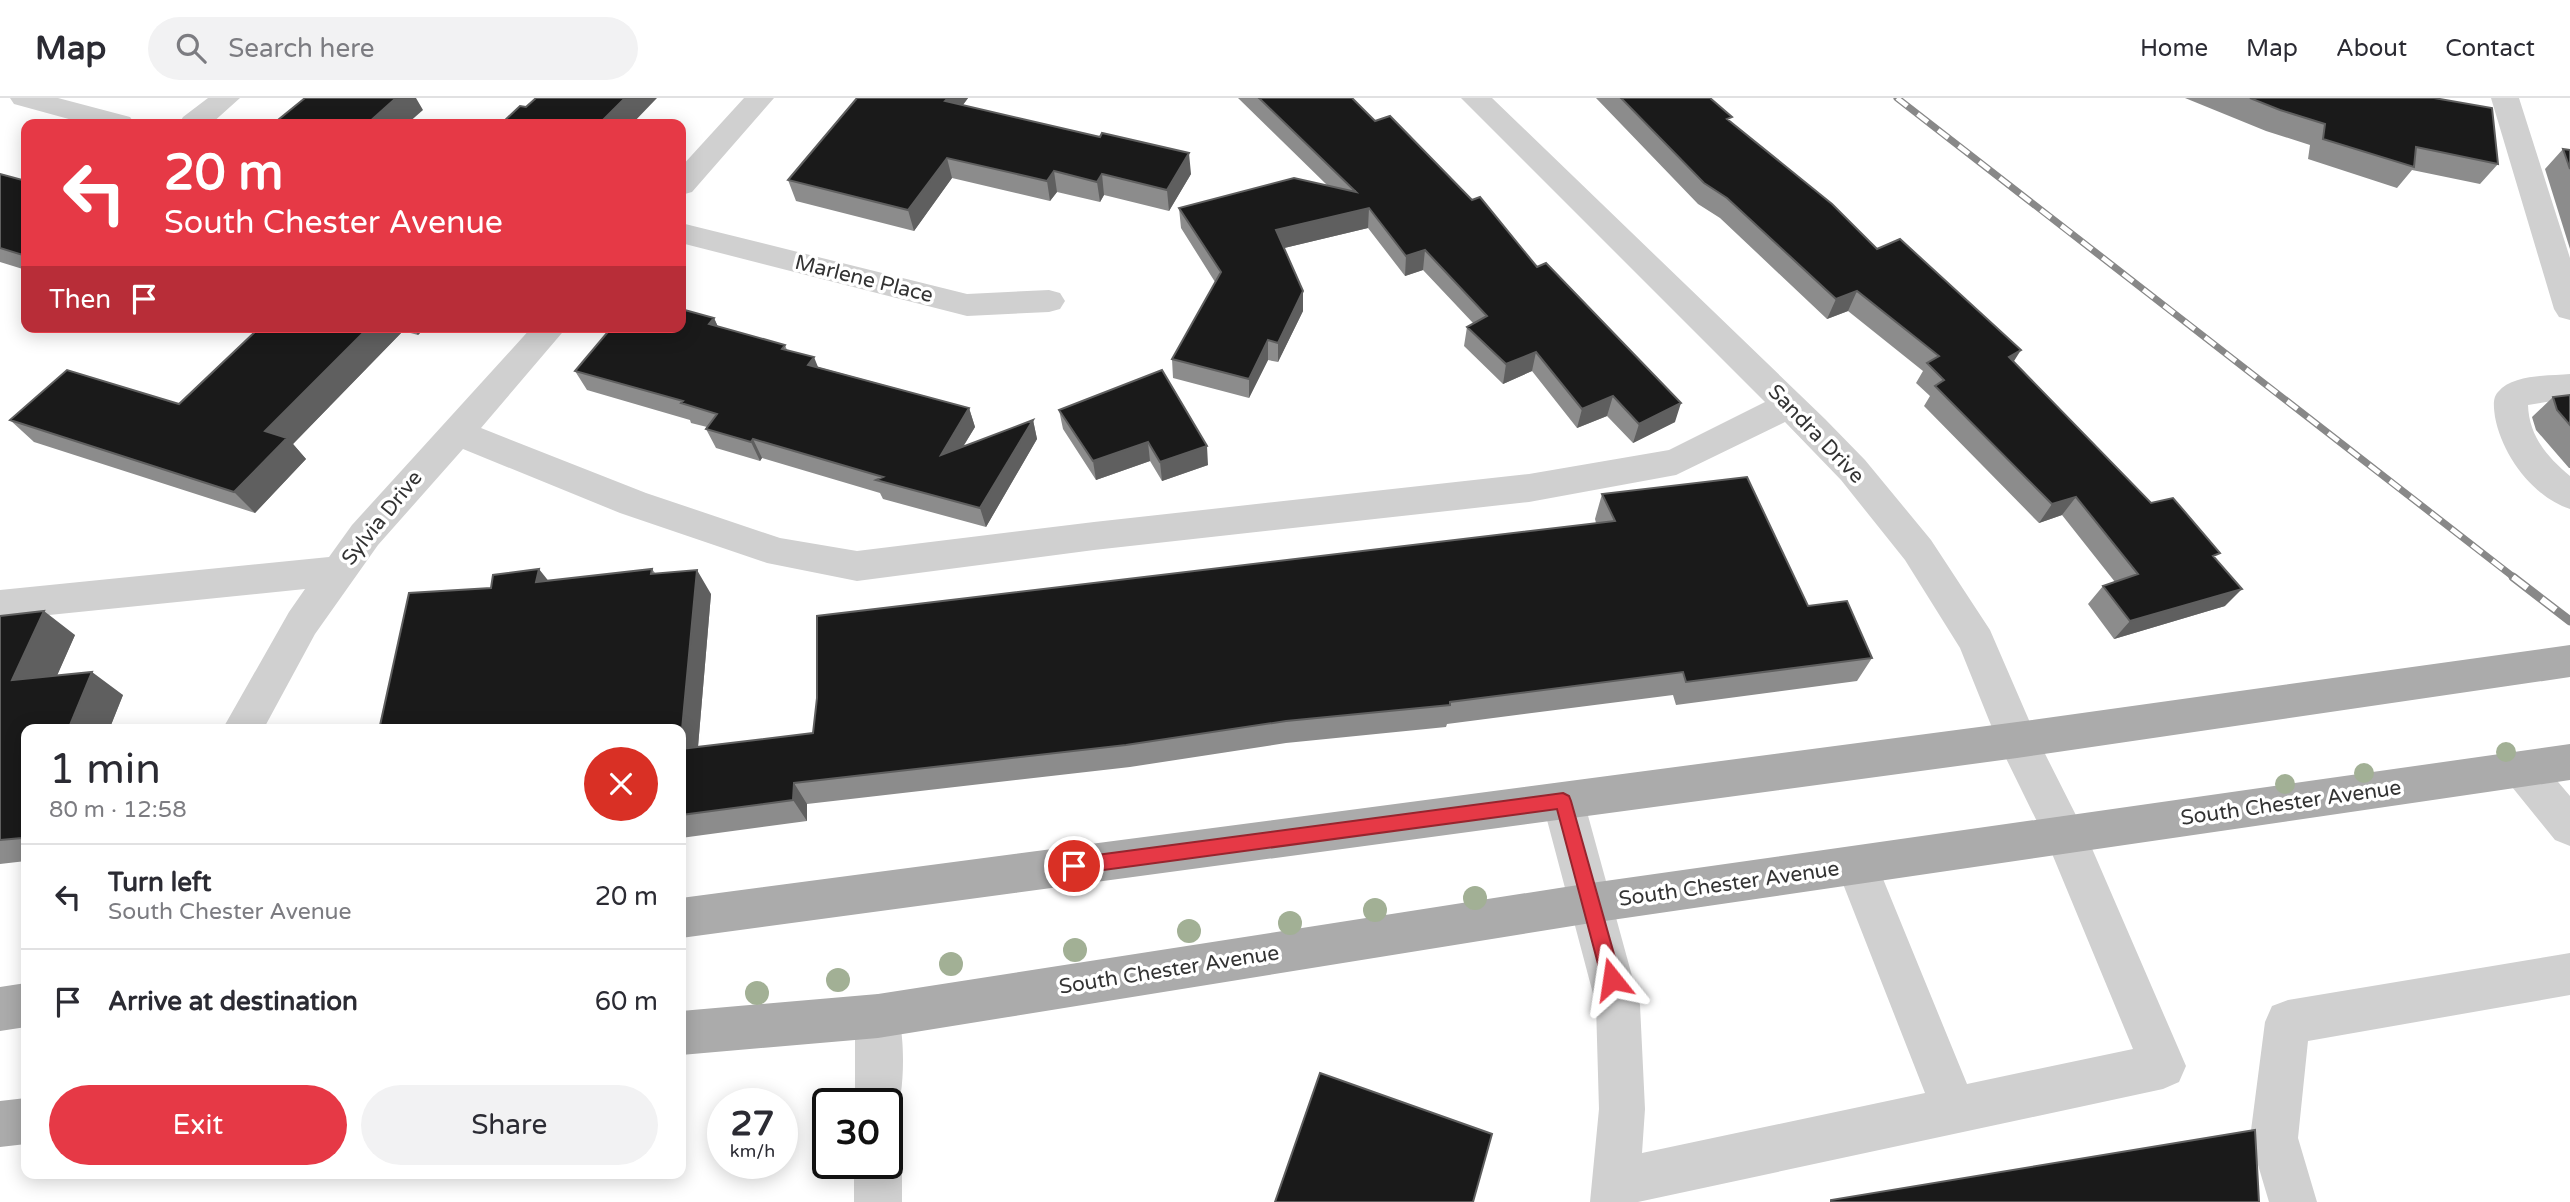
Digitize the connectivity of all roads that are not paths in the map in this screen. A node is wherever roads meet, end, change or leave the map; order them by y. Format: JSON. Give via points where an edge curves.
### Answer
{"nodes":[{"id":1,"x":24,"y":98,"type":"edge"},
{"id":2,"x":226,"y":98,"type":"edge"},
{"id":3,"x":760,"y":98,"type":"edge"},
{"id":4,"x":1475,"y":98,"type":"edge"},
{"id":5,"x":2505,"y":98,"type":"edge"},
{"id":6,"x":102,"y":119,"type":"edge"},
{"id":7,"x":199,"y":119,"type":"edge"},
{"id":8,"x":686,"y":179,"type":"edge"},
{"id":9,"x":686,"y":234,"type":"edge"},
{"id":10,"x":1049,"y":301,"type":"dead end"},
{"id":11,"x":2570,"y":309,"type":"edge"},
{"id":12,"x":546,"y":333,"type":"edge"},
{"id":13,"x":2570,"y":386,"type":"edge"},
{"id":14,"x":1789,"y":405,"type":"junction"},
{"id":15,"x":456,"y":432,"type":"junction"},
{"id":16,"x":2570,"y":495,"type":"edge"},
{"id":17,"x":339,"y":571,"type":"junction"},
{"id":18,"x":0,"y":605,"type":"edge"},
{"id":19,"x":2570,"y":662,"type":"edge"},
{"id":20,"x":245,"y":724,"type":"edge"},
{"id":21,"x":2017,"y":740,"type":"junction"},
{"id":22,"x":2570,"y":762,"type":"edge"},
{"id":23,"x":2522,"y":769,"type":"junction"},
{"id":24,"x":1563,"y":801,"type":"junction"},
{"id":25,"x":2570,"y":827,"type":"edge"},
{"id":26,"x":2066,"y":837,"type":"junction"},
{"id":27,"x":1857,"y":866,"type":"junction"},
{"id":28,"x":1591,"y":903,"type":"junction"},
{"id":29,"x":686,"y":917,"type":"edge"},
{"id":30,"x":2570,"y":974,"type":"edge"},
{"id":31,"x":21,"y":1006,"type":"edge"},
{"id":32,"x":0,"y":1009,"type":"edge"},
{"id":33,"x":878,"y":1016,"type":"junction"},
{"id":34,"x":686,"y":1033,"type":"edge"},
{"id":35,"x":878,"y":1088,"type":"edge"},
{"id":36,"x":1955,"y":1111,"type":"junction"},
{"id":37,"x":21,"y":1122,"type":"edge"},
{"id":38,"x":0,"y":1125,"type":"edge"},
{"id":39,"x":878,"y":1179,"type":"edge"},
{"id":40,"x":1615,"y":1192,"type":"edge"},
{"id":41,"x":878,"y":1202,"type":"edge"},
{"id":42,"x":2293,"y":1202,"type":"edge"}],
"edges":[{"from":1,"to":6,"type":"street"},
{"from":2,"to":7,"type":"street"},
{"from":3,"to":8,"type":"street"},
{"from":4,"to":14,"type":"street","name":"Sandra Drive"},
{"from":5,"to":11,"type":"street"},
{"from":9,"to":10,"type":"street","name":"Marlene Place","via":[[967,305]]},
{"from":12,"to":15,"type":"street","name":"Sylvia Drive"},
{"from":13,"to":16,"type":"street","via":[[2527,391],[2511,399],[2510,418],[2522,446],[2552,483]]},
{"from":14,"to":15,"type":"street","via":[[1675,462],[1529,488],[857,566],[768,549],[633,503]]},
{"from":14,"to":21,"type":"street","name":"Sandra Drive","via":[[1853,470],[1918,550],[1976,641]]},
{"from":15,"to":17,"type":"street","name":"Sylvia Drive"},
{"from":17,"to":18,"type":"street"},
{"from":17,"to":20,"type":"street","name":"Sylvia Drive","via":[[302,623]]},
{"from":19,"to":21,"type":"main road"},
{"from":21,"to":24,"type":"main road"},
{"from":21,"to":26,"type":"street","name":"Sandra Drive"},
{"from":22,"to":23,"type":"main road","name":"South Chester Avenue"},
{"from":23,"to":25,"type":"street"},
{"from":23,"to":26,"type":"main road","name":"South Chester Avenue"},
{"from":24,"to":28,"type":"street"},
{"from":24,"to":29,"type":"main road"},
{"from":26,"to":27,"type":"main road","name":"South Chester Avenue"},
{"from":26,"to":36,"type":"street","name":"Sandra Drive","via":[[2163,1066]]},
{"from":27,"to":28,"type":"main road","name":"South Chester Avenue"},
{"from":27,"to":36,"type":"street"},
{"from":28,"to":33,"type":"main road","name":"South Chester Avenue"},
{"from":28,"to":40,"type":"street","via":[[1618,1004],[1622,1109]]},
{"from":30,"to":42,"type":"street","via":[[2288,1022],[2274,1138]]},
{"from":31,"to":32,"type":"main road"},
{"from":33,"to":34,"type":"main road","name":"South Chester Avenue"},
{"from":33,"to":35,"type":"street"},
{"from":36,"to":40,"type":"street"},
{"from":37,"to":38,"type":"main road"},
{"from":39,"to":41,"type":"street"}]}
